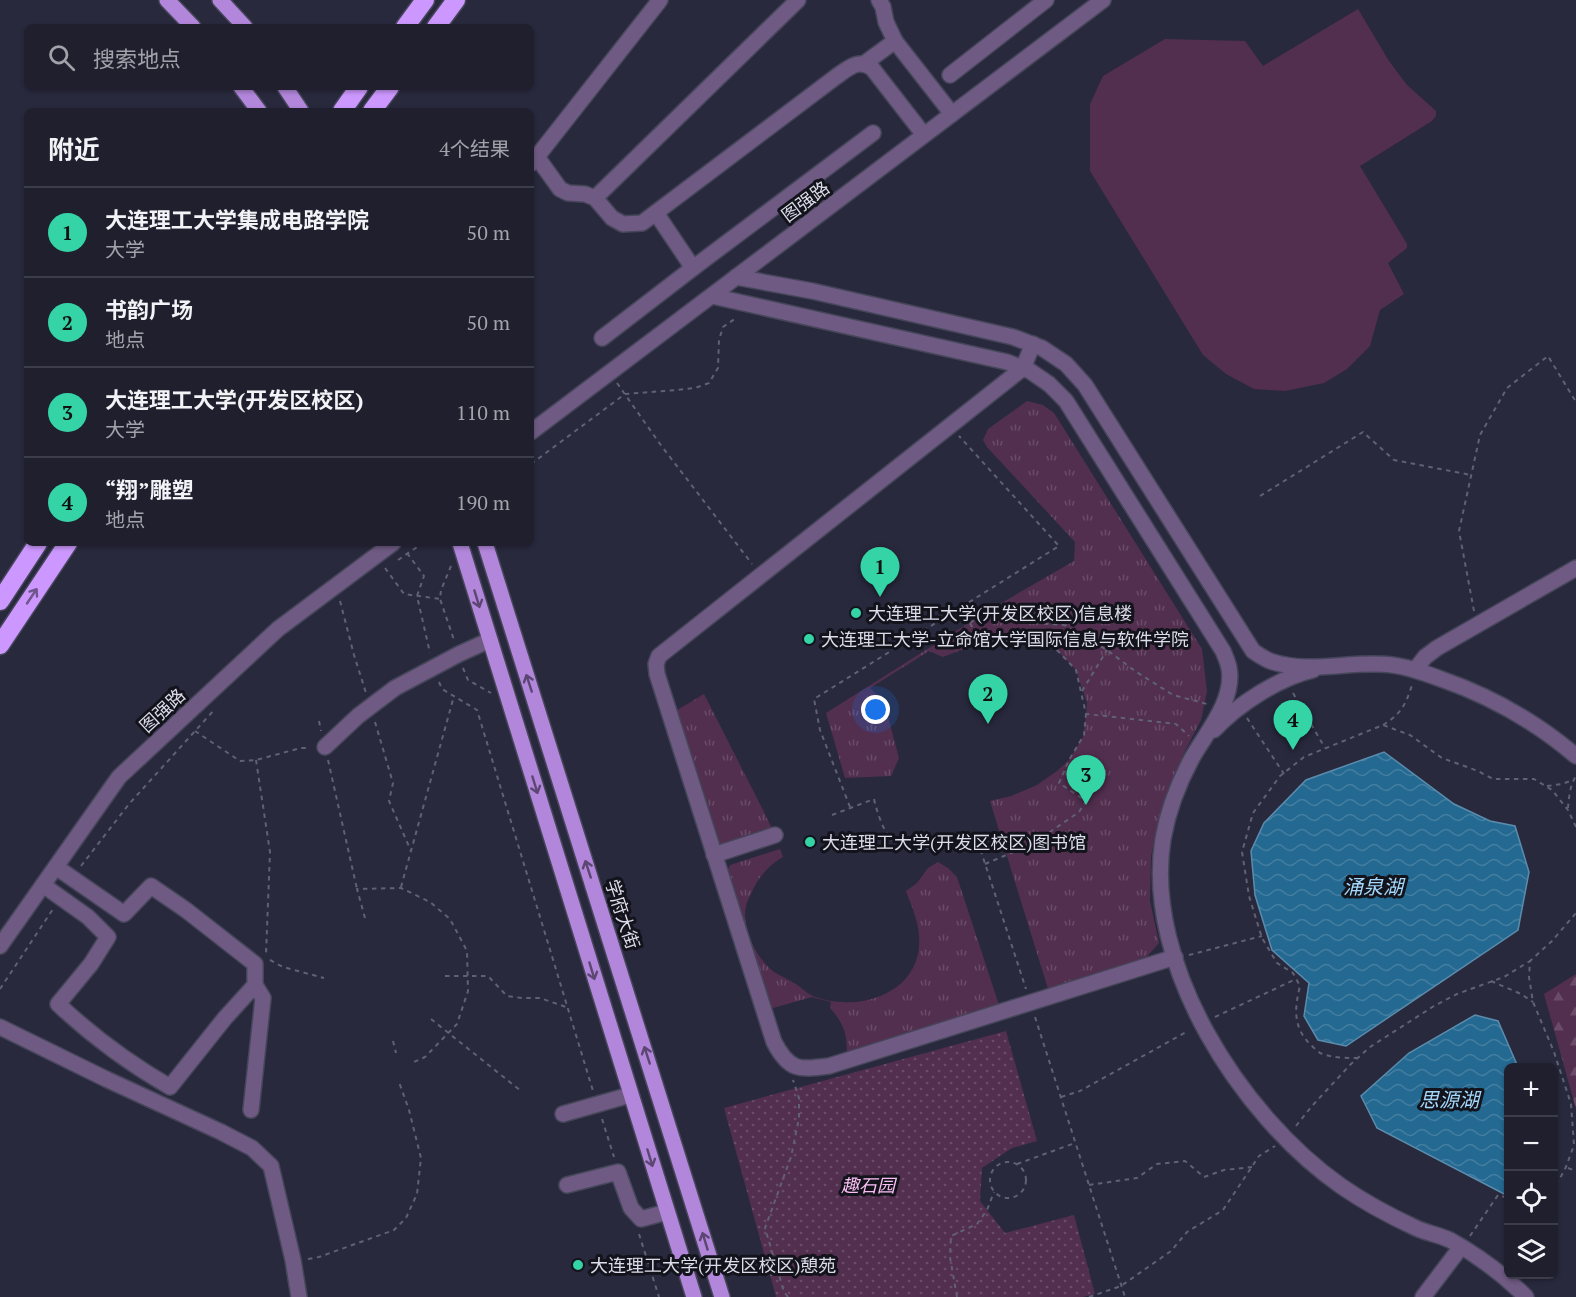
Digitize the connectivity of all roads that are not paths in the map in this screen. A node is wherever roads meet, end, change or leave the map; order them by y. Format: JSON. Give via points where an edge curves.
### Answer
{"nodes":[{"id":1,"x":167,"y":0,"type":"edge"},
{"id":2,"x":220,"y":0,"type":"edge"},
{"id":3,"x":425,"y":0,"type":"edge"},
{"id":4,"x":456,"y":0,"type":"edge"},
{"id":5,"x":660,"y":0,"type":"edge"},
{"id":6,"x":798,"y":0,"type":"edge"},
{"id":7,"x":879,"y":0,"type":"edge"},
{"id":8,"x":1046,"y":0,"type":"edge"},
{"id":9,"x":1103,"y":0,"type":"edge"},
{"id":10,"x":190,"y":24,"type":"edge"},
{"id":11,"x":242,"y":24,"type":"edge"},
{"id":12,"x":407,"y":24,"type":"edge"},
{"id":13,"x":438,"y":24,"type":"edge"},
{"id":14,"x":895,"y":41,"type":"junction"},
{"id":15,"x":865,"y":63,"type":"junction"},
{"id":16,"x":950,"y":75,"type":"dead end"},
{"id":17,"x":243,"y":90,"type":"edge"},
{"id":18,"x":287,"y":90,"type":"edge"},
{"id":19,"x":357,"y":90,"type":"edge"},
{"id":20,"x":388,"y":90,"type":"edge"},
{"id":21,"x":257,"y":108,"type":"edge"},
{"id":22,"x":299,"y":108,"type":"edge"},
{"id":23,"x":344,"y":108,"type":"edge"},
{"id":24,"x":374,"y":108,"type":"edge"},
{"id":25,"x":952,"y":114,"type":"junction"},
{"id":26,"x":873,"y":133,"type":"dead end"},
{"id":27,"x":924,"y":135,"type":"junction"},
{"id":28,"x":534,"y":161,"type":"edge"},
{"id":29,"x":595,"y":198,"type":"junction"},
{"id":30,"x":656,"y":213,"type":"junction"},
{"id":31,"x":693,"y":268,"type":"junction"},
{"id":32,"x":736,"y":277,"type":"junction"},
{"id":33,"x":712,"y":296,"type":"junction"},
{"id":34,"x":602,"y":338,"type":"dead end"},
{"id":35,"x":1033,"y":344,"type":"junction"},
{"id":36,"x":1023,"y":368,"type":"junction"},
{"id":37,"x":534,"y":430,"type":"edge"},
{"id":38,"x":36,"y":546,"type":"edge"},
{"id":39,"x":66,"y":546,"type":"edge"},
{"id":40,"x":389,"y":546,"type":"edge"},
{"id":41,"x":461,"y":546,"type":"edge"},
{"id":42,"x":486,"y":546,"type":"edge"},
{"id":43,"x":1576,"y":568,"type":"edge"},
{"id":44,"x":0,"y":601,"type":"edge"},
{"id":45,"x":490,"y":640,"type":"junction"},
{"id":46,"x":0,"y":645,"type":"edge"},
{"id":47,"x":1338,"y":665,"type":"junction"},
{"id":48,"x":1415,"y":670,"type":"junction"},
{"id":49,"x":1200,"y":746,"type":"junction"},
{"id":50,"x":325,"y":747,"type":"road end"},
{"id":51,"x":1576,"y":756,"type":"edge"},
{"id":52,"x":775,"y":836,"type":"dead end"},
{"id":53,"x":714,"y":855,"type":"junction"},
{"id":54,"x":56,"y":867,"type":"junction"},
{"id":55,"x":43,"y":885,"type":"junction"},
{"id":56,"x":0,"y":946,"type":"edge"},
{"id":57,"x":1175,"y":958,"type":"junction"},
{"id":58,"x":255,"y":985,"type":"junction"},
{"id":59,"x":0,"y":1027,"type":"edge"},
{"id":60,"x":630,"y":1095,"type":"junction"},
{"id":61,"x":251,"y":1110,"type":"dead end"},
{"id":62,"x":563,"y":1114,"type":"dead end"},
{"id":63,"x":567,"y":1185,"type":"dead end"},
{"id":64,"x":667,"y":1212,"type":"junction"},
{"id":65,"x":1461,"y":1248,"type":"junction"},
{"id":66,"x":299,"y":1297,"type":"edge"},
{"id":67,"x":694,"y":1297,"type":"edge"},
{"id":68,"x":722,"y":1297,"type":"edge"},
{"id":69,"x":1423,"y":1297,"type":"edge"},
{"id":70,"x":1526,"y":1297,"type":"edge"}],
"edges":[{"from":1,"to":10,"type":"main road"},
{"from":2,"to":11,"type":"main road"},
{"from":3,"to":12,"type":"highway"},
{"from":4,"to":13,"type":"highway"},
{"from":5,"to":28,"type":"street"},
{"from":6,"to":29,"type":"street"},
{"from":7,"to":14,"type":"street"},
{"from":8,"to":16,"type":"street"},
{"from":9,"to":25,"type":"street","name":"图强路"},
{"from":14,"to":15,"type":"street"},
{"from":14,"to":25,"type":"street"},
{"from":15,"to":27,"type":"street"},
{"from":15,"to":30,"type":"street","via":[[853,65],[837,76]]},
{"from":17,"to":21,"type":"main road"},
{"from":18,"to":22,"type":"main road"},
{"from":19,"to":23,"type":"highway"},
{"from":20,"to":24,"type":"highway"},
{"from":25,"to":27,"type":"street","name":"图强路"},
{"from":26,"to":31,"type":"street"},
{"from":27,"to":32,"type":"street","name":"图强路"},
{"from":28,"to":29,"type":"street","via":[[560,189]]},
{"from":29,"to":30,"type":"street","via":[[612,218],[623,224],[642,223]]},
{"from":30,"to":31,"type":"street"},
{"from":31,"to":34,"type":"street"},
{"from":32,"to":33,"type":"street","name":"图强路"},
{"from":32,"to":35,"type":"street","via":[[812,291]]},
{"from":33,"to":36,"type":"street"},
{"from":33,"to":37,"type":"street","name":"图强路"},
{"from":35,"to":36,"type":"street"},
{"from":35,"to":47,"type":"street","via":[[1066,364],[1085,386],[1253,651],[1271,662]]},
{"from":36,"to":49,"type":"street","via":[[1049,384],[1066,401],[1222,651],[1229,669],[1228,687],[1222,708]]},
{"from":36,"to":53,"type":"street","via":[[660,656],[657,674]]},
{"from":38,"to":44,"type":"highway"},
{"from":46,"to":39,"type":"highway","one_way":true},
{"from":40,"to":54,"type":"street","name":"图强路","via":[[278,629],[119,777]]},
{"from":41,"to":45,"type":"main road","one_way":true},
{"from":68,"to":42,"type":"main road","name":"学府大街","one_way":true},
{"from":43,"to":48,"type":"street","via":[[1437,648]]},
{"from":45,"to":50,"type":"street","via":[[395,688]]},
{"from":45,"to":60,"type":"main road","one_way":true},
{"from":47,"to":48,"type":"street","via":[[1393,665]]},
{"from":47,"to":49,"type":"street","via":[[1285,680],[1252,699],[1223,721]]},
{"from":48,"to":51,"type":"street","via":[[1512,711]]},
{"from":49,"to":57,"type":"street","via":[[1178,787],[1163,840],[1160,876],[1164,916]]},
{"from":52,"to":53,"type":"street"},
{"from":53,"to":57,"type":"street","via":[[774,1042],[782,1057],[807,1069],[829,1066]]},
{"from":54,"to":55,"type":"street","name":"图强路"},
{"from":54,"to":58,"type":"street","via":[[124,914],[151,886],[255,964]]},
{"from":55,"to":56,"type":"street","name":"图强路"},
{"from":55,"to":58,"type":"street","via":[[88,917],[108,937],[92,964],[58,1004],[81,1025],[170,1087]]},
{"from":57,"to":65,"type":"street","via":[[1201,1023],[1232,1076],[1286,1139],[1341,1186]]},
{"from":58,"to":61,"type":"street","via":[[263,998]]},
{"from":59,"to":66,"type":"street","via":[[252,1148],[271,1166]]},
{"from":60,"to":62,"type":"street"},
{"from":60,"to":64,"type":"main road","one_way":true},
{"from":63,"to":64,"type":"street","via":[[618,1172],[631,1208],[641,1219]]},
{"from":64,"to":67,"type":"main road"},
{"from":65,"to":69,"type":"street"},
{"from":65,"to":70,"type":"street"}]}
